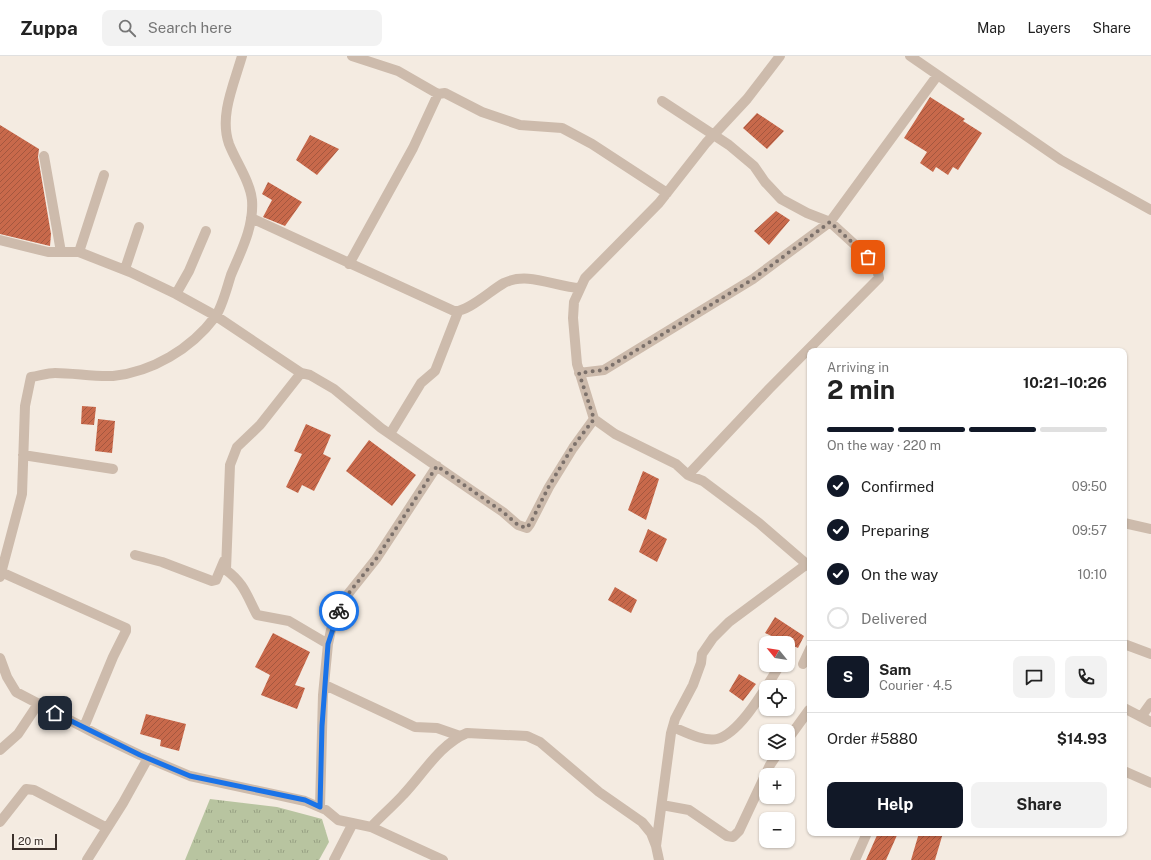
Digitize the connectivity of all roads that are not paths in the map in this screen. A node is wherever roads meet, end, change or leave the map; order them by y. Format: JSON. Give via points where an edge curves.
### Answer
{"nodes":[{"id":1,"x":242,"y":56,"type":"edge"},
{"id":2,"x":352,"y":56,"type":"edge"},
{"id":3,"x":780,"y":56,"type":"edge"},
{"id":4,"x":910,"y":56,"type":"edge"},
{"id":5,"x":937,"y":76,"type":"junction"},
{"id":6,"x":438,"y":94,"type":"junction"},
{"id":7,"x":662,"y":101,"type":"dead end"},
{"id":8,"x":714,"y":134,"type":"junction"},
{"id":9,"x":44,"y":156,"type":"dead end"},
{"id":10,"x":104,"y":175,"type":"dead end"},
{"id":11,"x":667,"y":193,"type":"junction"},
{"id":12,"x":1151,"y":210,"type":"edge"},
{"id":13,"x":252,"y":218,"type":"junction"},
{"id":14,"x":830,"y":222,"type":"junction"},
{"id":15,"x":139,"y":227,"type":"dead end"},
{"id":16,"x":206,"y":231,"type":"dead end"},
{"id":17,"x":0,"y":240,"type":"edge"},
{"id":18,"x":61,"y":252,"type":"junction"},
{"id":19,"x":79,"y":252,"type":"junction"},
{"id":20,"x":349,"y":264,"type":"junction"},
{"id":21,"x":125,"y":269,"type":"junction"},
{"id":22,"x":580,"y":288,"type":"junction"},
{"id":23,"x":176,"y":294,"type":"junction"},
{"id":24,"x":458,"y":312,"type":"junction"},
{"id":25,"x":216,"y":316,"type":"junction"},
{"id":26,"x":808,"y":348,"type":"edge"},
{"id":27,"x":807,"y":349,"type":"edge"},
{"id":28,"x":301,"y":373,"type":"junction"},
{"id":29,"x":579,"y":373,"type":"junction"},
{"id":30,"x":594,"y":419,"type":"junction"},
{"id":31,"x":390,"y":434,"type":"junction"},
{"id":32,"x":23,"y":455,"type":"junction"},
{"id":33,"x":437,"y":466,"type":"junction"},
{"id":34,"x":113,"y":469,"type":"dead end"},
{"id":35,"x":688,"y":475,"type":"junction"},
{"id":36,"x":1127,"y":524,"type":"edge"},
{"id":37,"x":1151,"y":529,"type":"edge"},
{"id":38,"x":3,"y":554,"type":"edge"},
{"id":39,"x":135,"y":555,"type":"dead end"},
{"id":40,"x":225,"y":559,"type":"junction"},
{"id":41,"x":807,"y":564,"type":"edge"},
{"id":42,"x":807,"y":566,"type":"edge"},
{"id":43,"x":0,"y":574,"type":"edge"},
{"id":44,"x":328,"y":644,"type":"junction"},
{"id":45,"x":1127,"y":645,"type":"edge"},
{"id":46,"x":1151,"y":654,"type":"edge"},
{"id":47,"x":807,"y":655,"type":"edge"},
{"id":48,"x":0,"y":658,"type":"edge"},
{"id":49,"x":803,"y":664,"type":"dead end"},
{"id":50,"x":775,"y":672,"type":"edge"},
{"id":51,"x":325,"y":685,"type":"junction"},
{"id":52,"x":1151,"y":703,"type":"edge"},
{"id":53,"x":38,"y":704,"type":"junction"},
{"id":54,"x":1127,"y":710,"type":"edge"},
{"id":55,"x":807,"y":713,"type":"edge"},
{"id":56,"x":1141,"y":717,"type":"junction"},
{"id":57,"x":1151,"y":722,"type":"edge"},
{"id":58,"x":84,"y":727,"type":"junction"},
{"id":59,"x":673,"y":727,"type":"junction"},
{"id":60,"x":795,"y":730,"type":"edge"},
{"id":61,"x":460,"y":736,"type":"junction"},
{"id":62,"x":0,"y":750,"type":"edge"},
{"id":63,"x":148,"y":758,"type":"junction"},
{"id":64,"x":773,"y":760,"type":"edge"},
{"id":65,"x":1127,"y":772,"type":"edge"},
{"id":66,"x":1151,"y":782,"type":"edge"},
{"id":67,"x":662,"y":805,"type":"junction"},
{"id":68,"x":320,"y":807,"type":"junction"},
{"id":69,"x":0,"y":822,"type":"edge"},
{"id":70,"x":352,"y":823,"type":"junction"},
{"id":71,"x":371,"y":827,"type":"junction"},
{"id":72,"x":106,"y":828,"type":"junction"},
{"id":73,"x":866,"y":836,"type":"edge"},
{"id":74,"x":656,"y":846,"type":"junction"},
{"id":75,"x":87,"y":860,"type":"edge"},
{"id":76,"x":334,"y":860,"type":"edge"},
{"id":77,"x":444,"y":860,"type":"edge"},
{"id":78,"x":659,"y":860,"type":"edge"},
{"id":79,"x":855,"y":860,"type":"edge"}],
"edges":[{"from":1,"to":13,"type":"street","via":[[226,110],[226,130],[252,199]]},
{"from":2,"to":6,"type":"street","via":[[398,71]]},
{"from":3,"to":8,"type":"street","via":[[747,99]]},
{"from":4,"to":5,"type":"street"},
{"from":5,"to":12,"type":"street","via":[[1061,160]]},
{"from":5,"to":14,"type":"street"},
{"from":6,"to":11,"type":"street","via":[[445,93],[482,112],[520,125],[562,128],[592,144]]},
{"from":6,"to":20,"type":"street","via":[[412,148]]},
{"from":7,"to":8,"type":"street"},
{"from":8,"to":11,"type":"street"},
{"from":8,"to":14,"type":"street","via":[[754,166],[781,199]]},
{"from":9,"to":18,"type":"street"},
{"from":10,"to":19,"type":"street"},
{"from":11,"to":22,"type":"street","via":[[585,278]]},
{"from":13,"to":20,"type":"street"},
{"from":13,"to":25,"type":"street"},
{"from":14,"to":26,"type":"street","via":[[876,264],[879,278]]},
{"from":14,"to":29,"type":"street","via":[[753,279],[604,370]]},
{"from":15,"to":21,"type":"street"},
{"from":16,"to":23,"type":"street"},
{"from":17,"to":18,"type":"street","via":[[48,252]]},
{"from":18,"to":19,"type":"street"},
{"from":19,"to":21,"type":"street"},
{"from":20,"to":24,"type":"street"},
{"from":21,"to":23,"type":"street"},
{"from":22,"to":24,"type":"street","via":[[534,280],[513,280],[493,289]]},
{"from":22,"to":29,"type":"street","via":[[574,302],[573,318]]},
{"from":23,"to":25,"type":"street"},
{"from":24,"to":31,"type":"street","via":[[435,371],[421,383]]},
{"from":25,"to":28,"type":"street"},
{"from":25,"to":32,"type":"street","via":[[175,355],[140,370],[112,376],[54,373],[31,377],[25,406]]},
{"from":27,"to":35,"type":"street"},
{"from":28,"to":31,"type":"street","via":[[310,375],[334,389]]},
{"from":28,"to":40,"type":"street","via":[[260,425],[237,447],[230,465]]},
{"from":29,"to":30,"type":"street"},
{"from":30,"to":33,"type":"street","via":[[572,448],[526,528],[518,525]]},
{"from":30,"to":35,"type":"street","via":[[633,444],[676,464]]},
{"from":31,"to":33,"type":"street"},
{"from":32,"to":34,"type":"street"},
{"from":32,"to":38,"type":"street","via":[[22,494]]},
{"from":33,"to":44,"type":"street","via":[[376,559],[348,594],[334,622]]},
{"from":35,"to":41,"type":"street","via":[[703,481]]},
{"from":36,"to":37,"type":"street"},
{"from":38,"to":43,"type":"street"},
{"from":39,"to":40,"type":"street","via":[[162,562],[212,581],[216,580]]},
{"from":40,"to":44,"type":"street","via":[[226,570],[236,577],[247,592],[257,615],[289,621]]},
{"from":42,"to":59,"type":"street","via":[[728,622],[713,638],[702,654],[693,684]]},
{"from":43,"to":58,"type":"street","via":[[126,628]]},
{"from":44,"to":51,"type":"street"},
{"from":45,"to":46,"type":"street"},
{"from":47,"to":49,"type":"street"},
{"from":48,"to":53,"type":"street","via":[[16,692]]},
{"from":50,"to":59,"type":"street","via":[[747,715],[730,732],[717,739],[704,738]]},
{"from":51,"to":61,"type":"street","via":[[415,727],[437,728]]},
{"from":51,"to":68,"type":"street"},
{"from":52,"to":56,"type":"street"},
{"from":53,"to":58,"type":"street"},
{"from":53,"to":62,"type":"street","via":[[18,734]]},
{"from":54,"to":56,"type":"street"},
{"from":55,"to":60,"type":"street"},
{"from":56,"to":57,"type":"street"},
{"from":58,"to":63,"type":"street"},
{"from":59,"to":67,"type":"street"},
{"from":61,"to":71,"type":"street"},
{"from":61,"to":74,"type":"street","via":[[467,733],[528,736],[535,739],[599,792],[642,822],[651,833]]},
{"from":63,"to":68,"type":"street","via":[[190,776],[305,800]]},
{"from":63,"to":72,"type":"street"},
{"from":64,"to":67,"type":"street","via":[[739,831],[733,837],[727,836],[689,810]]},
{"from":65,"to":66,"type":"street"},
{"from":67,"to":74,"type":"street"},
{"from":68,"to":70,"type":"street","via":[[338,820]]},
{"from":69,"to":72,"type":"street","via":[[26,789],[34,790]]},
{"from":70,"to":71,"type":"street"},
{"from":70,"to":76,"type":"street"},
{"from":71,"to":77,"type":"street"},
{"from":72,"to":75,"type":"street"},
{"from":73,"to":79,"type":"street"},
{"from":74,"to":78,"type":"street"}]}
